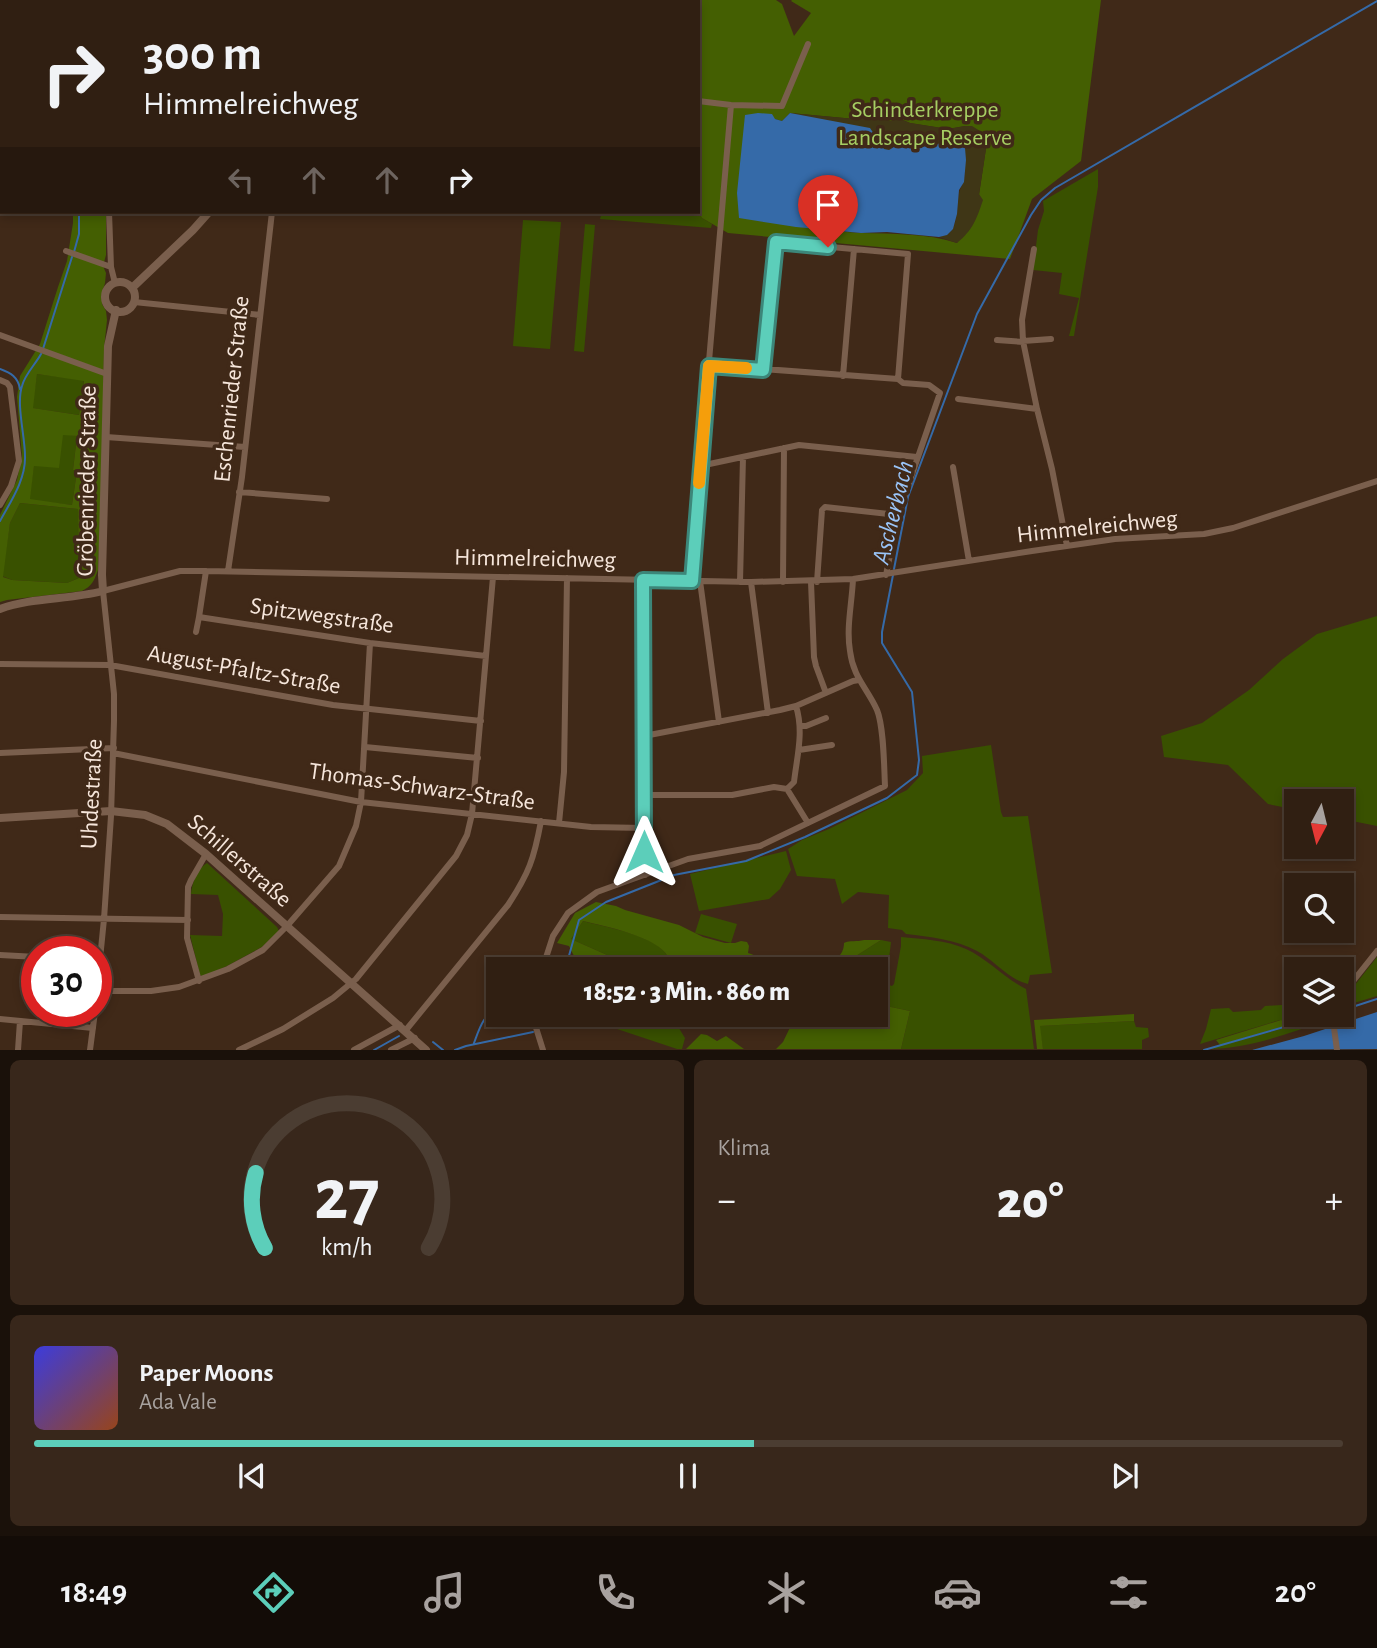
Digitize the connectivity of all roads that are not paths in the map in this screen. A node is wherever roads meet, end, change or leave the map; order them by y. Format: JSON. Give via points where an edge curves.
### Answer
{"nodes":[{"id":1,"x":808,"y":44,"type":"dead end"},
{"id":2,"x":700,"y":102,"type":"edge"},
{"id":3,"x":731,"y":105,"type":"junction"},
{"id":4,"x":109,"y":214,"type":"edge"},
{"id":5,"x":207,"y":214,"type":"edge"},
{"id":6,"x":272,"y":214,"type":"edge"},
{"id":7,"x":854,"y":249,"type":"junction"},
{"id":8,"x":1034,"y":249,"type":"dead end"},
{"id":9,"x":66,"y":251,"type":"dead end"},
{"id":10,"x":111,"y":267,"type":"junction"},
{"id":11,"x":114,"y":283,"type":"junction"},
{"id":12,"x":132,"y":288,"type":"junction"},
{"id":13,"x":134,"y":302,"type":"junction"},
{"id":14,"x":116,"y":310,"type":"junction"},
{"id":15,"x":260,"y":315,"type":"junction"},
{"id":16,"x":0,"y":335,"type":"edge"},
{"id":17,"x":1051,"y":339,"type":"dead end"},
{"id":18,"x":997,"y":340,"type":"dead end"},
{"id":19,"x":1023,"y":342,"type":"junction"},
{"id":20,"x":709,"y":366,"type":"junction"},
{"id":21,"x":763,"y":370,"type":"junction"},
{"id":22,"x":107,"y":374,"type":"junction"},
{"id":23,"x":844,"y":376,"type":"junction"},
{"id":24,"x":898,"y":379,"type":"junction"},
{"id":25,"x":0,"y":380,"type":"edge"},
{"id":26,"x":958,"y":399,"type":"dead end"},
{"id":27,"x":1037,"y":409,"type":"junction"},
{"id":28,"x":106,"y":437,"type":"junction"},
{"id":29,"x":245,"y":447,"type":"junction"},
{"id":30,"x":784,"y":448,"type":"junction"},
{"id":31,"x":743,"y":457,"type":"junction"},
{"id":32,"x":917,"y":457,"type":"junction"},
{"id":33,"x":700,"y":466,"type":"junction"},
{"id":34,"x":953,"y":467,"type":"dead end"},
{"id":35,"x":1377,"y":481,"type":"edge"},
{"id":36,"x":239,"y":492,"type":"junction"},
{"id":37,"x":327,"y":499,"type":"dead end"},
{"id":38,"x":0,"y":505,"type":"edge"},
{"id":39,"x":898,"y":515,"type":"junction"},
{"id":40,"x":1067,"y":546,"type":"junction"},
{"id":41,"x":970,"y":561,"type":"junction"},
{"id":42,"x":206,"y":571,"type":"junction"},
{"id":43,"x":228,"y":571,"type":"junction"},
{"id":44,"x":888,"y":574,"type":"junction"},
{"id":45,"x":102,"y":575,"type":"junction"},
{"id":46,"x":493,"y":577,"type":"junction"},
{"id":47,"x":567,"y":578,"type":"junction"},
{"id":48,"x":853,"y":579,"type":"junction"},
{"id":49,"x":643,"y":580,"type":"junction"},
{"id":50,"x":696,"y":581,"type":"junction"},
{"id":51,"x":740,"y":582,"type":"junction"},
{"id":52,"x":751,"y":582,"type":"junction"},
{"id":53,"x":783,"y":582,"type":"junction"},
{"id":54,"x":814,"y":582,"type":"junction"},
{"id":55,"x":103,"y":591,"type":"junction"},
{"id":56,"x":88,"y":595,"type":"junction"},
{"id":57,"x":0,"y":610,"type":"edge"},
{"id":58,"x":199,"y":617,"type":"junction"},
{"id":59,"x":196,"y":632,"type":"dead end"},
{"id":60,"x":370,"y":643,"type":"junction"},
{"id":61,"x":486,"y":656,"type":"junction"},
{"id":62,"x":0,"y":664,"type":"edge"},
{"id":63,"x":110,"y":665,"type":"junction"},
{"id":64,"x":859,"y":680,"type":"junction"},
{"id":65,"x":826,"y":693,"type":"junction"},
{"id":66,"x":796,"y":706,"type":"junction"},
{"id":67,"x":367,"y":710,"type":"junction"},
{"id":68,"x":768,"y":713,"type":"junction"},
{"id":69,"x":826,"y":718,"type":"dead end"},
{"id":70,"x":481,"y":721,"type":"junction"},
{"id":71,"x":719,"y":722,"type":"junction"},
{"id":72,"x":801,"y":726,"type":"junction"},
{"id":73,"x":644,"y":736,"type":"junction"},
{"id":74,"x":832,"y":745,"type":"dead end"},
{"id":75,"x":365,"y":747,"type":"junction"},
{"id":76,"x":799,"y":750,"type":"junction"},
{"id":77,"x":113,"y":751,"type":"junction"},
{"id":78,"x":0,"y":753,"type":"edge"},
{"id":79,"x":478,"y":758,"type":"junction"},
{"id":80,"x":787,"y":789,"type":"junction"},
{"id":81,"x":645,"y":796,"type":"junction"},
{"id":82,"x":361,"y":802,"type":"junction"},
{"id":83,"x":111,"y":811,"type":"junction"},
{"id":84,"x":472,"y":814,"type":"junction"},
{"id":85,"x":0,"y":818,"type":"edge"},
{"id":86,"x":541,"y":821,"type":"junction"},
{"id":87,"x":559,"y":823,"type":"junction"},
{"id":88,"x":808,"y":823,"type":"junction"},
{"id":89,"x":644,"y":828,"type":"junction"},
{"id":90,"x":206,"y":854,"type":"junction"},
{"id":91,"x":645,"y":875,"type":"junction"},
{"id":92,"x":0,"y":917,"type":"edge"},
{"id":93,"x":104,"y":919,"type":"junction"},
{"id":94,"x":187,"y":920,"type":"junction"},
{"id":95,"x":287,"y":926,"type":"junction"},
{"id":96,"x":102,"y":936,"type":"edge"},
{"id":97,"x":1377,"y":951,"type":"edge"},
{"id":98,"x":0,"y":955,"type":"edge"},
{"id":99,"x":21,"y":956,"type":"edge"},
{"id":100,"x":546,"y":957,"type":"edge"},
{"id":101,"x":1354,"y":980,"type":"edge"},
{"id":102,"x":200,"y":981,"type":"junction"},
{"id":103,"x":351,"y":983,"type":"junction"},
{"id":104,"x":112,"y":994,"type":"edge"},
{"id":105,"x":0,"y":1019,"type":"edge"},
{"id":106,"x":20,"y":1021,"type":"junction"},
{"id":107,"x":403,"y":1027,"type":"junction"},
{"id":108,"x":535,"y":1027,"type":"edge"},
{"id":109,"x":1334,"y":1027,"type":"edge"},
{"id":110,"x":93,"y":1028,"type":"joint"},
{"id":111,"x":415,"y":1038,"type":"junction"},
{"id":112,"x":18,"y":1049,"type":"edge"},
{"id":113,"x":90,"y":1049,"type":"edge"},
{"id":114,"x":239,"y":1049,"type":"edge"},
{"id":115,"x":354,"y":1049,"type":"edge"},
{"id":116,"x":391,"y":1049,"type":"edge"},
{"id":117,"x":426,"y":1049,"type":"edge"},
{"id":118,"x":543,"y":1049,"type":"edge"},
{"id":119,"x":1337,"y":1049,"type":"edge"}],
"edges":[{"from":1,"to":3,"type":"street","via":[[782,106]]},
{"from":2,"to":3,"type":"street"},
{"from":3,"to":20,"type":"street"},
{"from":4,"to":10,"type":"street"},
{"from":5,"to":12,"type":"street"},
{"from":6,"to":15,"type":"street","name":"Eschenrieder Straße"},
{"from":7,"to":21,"type":"street","via":[[776,242]]},
{"from":7,"to":23,"type":"street"},
{"from":7,"to":24,"type":"street","via":[[908,254]]},
{"from":8,"to":19,"type":"street","via":[[1022,320]]},
{"from":9,"to":10,"type":"street"},
{"from":10,"to":11,"type":"street"},
{"from":11,"to":12,"type":"street"},
{"from":11,"to":14,"type":"street","name":"Gröbenrieder Straße","via":[[106,297]]},
{"from":12,"to":13,"type":"street"},
{"from":13,"to":14,"type":"street","via":[[127,310]]},
{"from":13,"to":15,"type":"street"},
{"from":14,"to":22,"type":"street","name":"Gröbenrieder Straße"},
{"from":15,"to":29,"type":"street","name":"Eschenrieder Straße"},
{"from":16,"to":22,"type":"street"},
{"from":17,"to":19,"type":"street"},
{"from":18,"to":19,"type":"street"},
{"from":19,"to":27,"type":"street"},
{"from":20,"to":21,"type":"street"},
{"from":20,"to":33,"type":"street"},
{"from":21,"to":23,"type":"street"},
{"from":22,"to":28,"type":"street","name":"Gröbenrieder Straße"},
{"from":23,"to":24,"type":"street"},
{"from":24,"to":32,"type":"street","via":[[929,385],[940,393]]},
{"from":25,"to":38,"type":"street","via":[[10,387],[19,461]]},
{"from":26,"to":27,"type":"street"},
{"from":27,"to":40,"type":"street"},
{"from":28,"to":29,"type":"street"},
{"from":28,"to":45,"type":"street","name":"Gröbenrieder Straße"},
{"from":29,"to":36,"type":"street","name":"Eschenrieder Straße"},
{"from":30,"to":31,"type":"street"},
{"from":30,"to":32,"type":"street","via":[[799,445]]},
{"from":30,"to":53,"type":"street"},
{"from":31,"to":33,"type":"street"},
{"from":31,"to":51,"type":"street"},
{"from":32,"to":39,"type":"street"},
{"from":33,"to":50,"type":"street"},
{"from":34,"to":41,"type":"street"},
{"from":35,"to":40,"type":"street","name":"Himmelreichweg","via":[[1224,530]]},
{"from":36,"to":37,"type":"street"},
{"from":36,"to":43,"type":"street","name":"Eschenrieder Straße"},
{"from":39,"to":44,"type":"street"},
{"from":39,"to":54,"type":"street","via":[[825,507]]},
{"from":40,"to":41,"type":"street","name":"Himmelreichweg"},
{"from":41,"to":44,"type":"street","name":"Himmelreichweg"},
{"from":42,"to":43,"type":"street","name":"Himmelreichweg"},
{"from":42,"to":55,"type":"street","name":"Himmelreichweg","via":[[180,571]]},
{"from":42,"to":58,"type":"street"},
{"from":43,"to":46,"type":"street","name":"Himmelreichweg"},
{"from":44,"to":48,"type":"street","name":"Himmelreichweg"},
{"from":45,"to":55,"type":"street","name":"Gröbenrieder Straße"},
{"from":45,"to":56,"type":"street"},
{"from":46,"to":47,"type":"street","name":"Himmelreichweg"},
{"from":46,"to":61,"type":"street"},
{"from":47,"to":49,"type":"street","name":"Himmelreichweg"},
{"from":47,"to":87,"type":"street"},
{"from":48,"to":54,"type":"street","name":"Himmelreichweg"},
{"from":48,"to":64,"type":"street","via":[[849,644]]},
{"from":49,"to":50,"type":"street","name":"Himmelreichweg"},
{"from":49,"to":73,"type":"street"},
{"from":50,"to":51,"type":"street","name":"Himmelreichweg"},
{"from":50,"to":71,"type":"street"},
{"from":51,"to":52,"type":"street","name":"Himmelreichweg"},
{"from":52,"to":53,"type":"street","name":"Himmelreichweg"},
{"from":52,"to":68,"type":"street"},
{"from":53,"to":54,"type":"street","name":"Himmelreichweg"},
{"from":54,"to":65,"type":"street","via":[[814,657]]},
{"from":55,"to":56,"type":"street","name":"Gröbenrieder Straße"},
{"from":55,"to":63,"type":"street","name":"Uhdestraße"},
{"from":56,"to":57,"type":"street","name":"Gröbenrieder Straße"},
{"from":58,"to":59,"type":"street"},
{"from":58,"to":60,"type":"street","name":"Spitzwegstraße"},
{"from":60,"to":61,"type":"street","name":"Spitzwegstraße"},
{"from":60,"to":67,"type":"street"},
{"from":61,"to":70,"type":"street"},
{"from":62,"to":63,"type":"street","name":"August-Pfaltz-Straße"},
{"from":63,"to":67,"type":"street","name":"August-Pfaltz-Straße"},
{"from":63,"to":77,"type":"street","name":"Uhdestraße"},
{"from":64,"to":65,"type":"street"},
{"from":64,"to":88,"type":"street","via":[[878,711],[885,786]]},
{"from":65,"to":66,"type":"street"},
{"from":66,"to":68,"type":"street"},
{"from":66,"to":72,"type":"street"},
{"from":67,"to":70,"type":"street","name":"August-Pfaltz-Straße"},
{"from":67,"to":75,"type":"street"},
{"from":68,"to":71,"type":"street"},
{"from":69,"to":72,"type":"street"},
{"from":70,"to":79,"type":"street"},
{"from":71,"to":73,"type":"street"},
{"from":72,"to":76,"type":"street"},
{"from":73,"to":81,"type":"street"},
{"from":74,"to":76,"type":"street"},
{"from":75,"to":79,"type":"street"},
{"from":75,"to":82,"type":"street"},
{"from":76,"to":80,"type":"street","via":[[794,782]]},
{"from":77,"to":78,"type":"street","name":"Thomas-Schwarz-Straße"},
{"from":77,"to":82,"type":"street","name":"Thomas-Schwarz-Straße"},
{"from":77,"to":83,"type":"street","name":"Uhdestraße"},
{"from":79,"to":84,"type":"street"},
{"from":80,"to":81,"type":"street"},
{"from":80,"to":88,"type":"street"},
{"from":81,"to":89,"type":"street"},
{"from":82,"to":84,"type":"street","name":"Thomas-Schwarz-Straße"},
{"from":82,"to":95,"type":"street","via":[[339,866]]},
{"from":83,"to":85,"type":"street","name":"Schillerstraße"},
{"from":83,"to":90,"type":"street","name":"Schillerstraße","via":[[145,815],[167,824]]},
{"from":83,"to":93,"type":"street","name":"Uhdestraße"},
{"from":84,"to":86,"type":"street","name":"Thomas-Schwarz-Straße"},
{"from":84,"to":103,"type":"street","via":[[454,859]]},
{"from":86,"to":87,"type":"street","name":"Thomas-Schwarz-Straße"},
{"from":86,"to":107,"type":"street","via":[[534,857],[508,905]]},
{"from":87,"to":89,"type":"street","name":"Thomas-Schwarz-Straße"},
{"from":88,"to":91,"type":"street","via":[[760,846],[688,859]]},
{"from":89,"to":91,"type":"street"},
{"from":90,"to":94,"type":"street","via":[[188,887]]},
{"from":90,"to":95,"type":"street","name":"Schillerstraße"},
{"from":91,"to":100,"type":"street","via":[[597,892],[568,913]]},
{"from":92,"to":93,"type":"street"},
{"from":93,"to":94,"type":"street"},
{"from":93,"to":96,"type":"street","name":"Uhdestraße"},
{"from":94,"to":102,"type":"street","via":[[187,938]]},
{"from":95,"to":102,"type":"street","via":[[263,950]]},
{"from":95,"to":103,"type":"street","name":"Schillerstraße"},
{"from":97,"to":101,"type":"street"},
{"from":98,"to":99,"type":"street"},
{"from":102,"to":104,"type":"street","via":[[151,992]]},
{"from":103,"to":107,"type":"street","name":"Schillerstraße"},
{"from":103,"to":114,"type":"street","via":[[283,1029]]},
{"from":105,"to":106,"type":"street"},
{"from":106,"to":110,"type":"street"},
{"from":106,"to":112,"type":"street"},
{"from":107,"to":111,"type":"street","name":"Schillerstraße"},
{"from":107,"to":115,"type":"street"},
{"from":108,"to":118,"type":"street"},
{"from":109,"to":119,"type":"street"},
{"from":110,"to":113,"type":"street"},
{"from":111,"to":116,"type":"street"},
{"from":111,"to":117,"type":"street","name":"Schillerstraße"}]}
